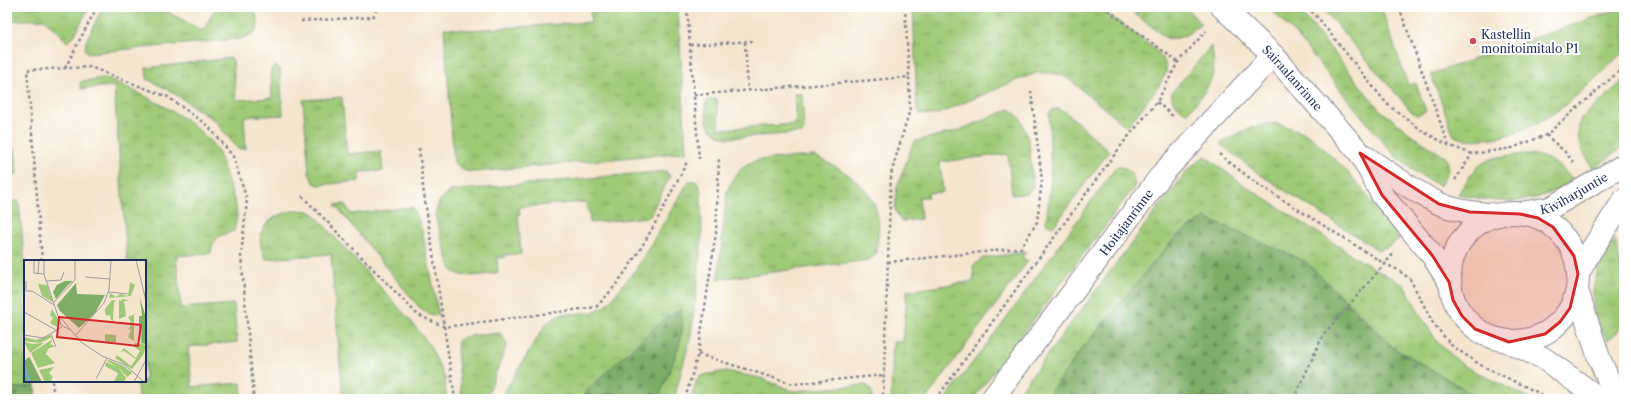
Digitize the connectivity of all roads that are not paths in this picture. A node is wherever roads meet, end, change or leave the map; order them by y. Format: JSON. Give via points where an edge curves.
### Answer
{"nodes":[{"id":1,"x":1224,"y":8,"type":"edge"},
{"id":2,"x":1273,"y":55,"type":"junction"},
{"id":3,"x":1360,"y":153,"type":"junction"},
{"id":4,"x":1624,"y":165,"type":"edge"},
{"id":5,"x":1624,"y":200,"type":"edge"},
{"id":6,"x":1510,"y":214,"type":"junction"},
{"id":7,"x":1449,"y":282,"type":"junction"},
{"id":8,"x":1577,"y":282,"type":"junction"},
{"id":9,"x":1509,"y":342,"type":"junction"},
{"id":10,"x":992,"y":399,"type":"edge"},
{"id":11,"x":1600,"y":399,"type":"edge"},
{"id":12,"x":1617,"y":399,"type":"edge"}],
"edges":[{"from":1,"to":2,"type":"street","name":"Sairaalanrinne"},
{"from":2,"to":3,"type":"street","name":"Sairaalanrinne"},
{"from":2,"to":10,"type":"street","name":"Hoitajanrinne","via":[[1163,173]]},
{"from":3,"to":6,"type":"street","name":"Sairaalanrinne","via":[[1439,204],[1470,212]]},
{"from":3,"to":7,"type":"street","name":"Sairaalanrinne","via":[[1382,196],[1432,255]]},
{"from":4,"to":6,"type":"street","name":"Kiviharjuntie","via":[[1550,208]]},
{"from":5,"to":8,"type":"street","via":[[1590,252]]},
{"from":6,"to":7,"type":"street","via":[[1483,221],[1468,232],[1457,247],[1451,264]]},
{"from":6,"to":8,"type":"street","via":[[1538,218],[1562,235],[1574,256]]},
{"from":7,"to":9,"type":"street","via":[[1453,300],[1462,316],[1475,329],[1491,338]]},
{"from":8,"to":9,"type":"street","via":[[1570,308],[1560,322],[1545,334]]},
{"from":8,"to":12,"type":"street","via":[[1599,358]]},
{"from":9,"to":11,"type":"street","via":[[1543,358]]}]}
